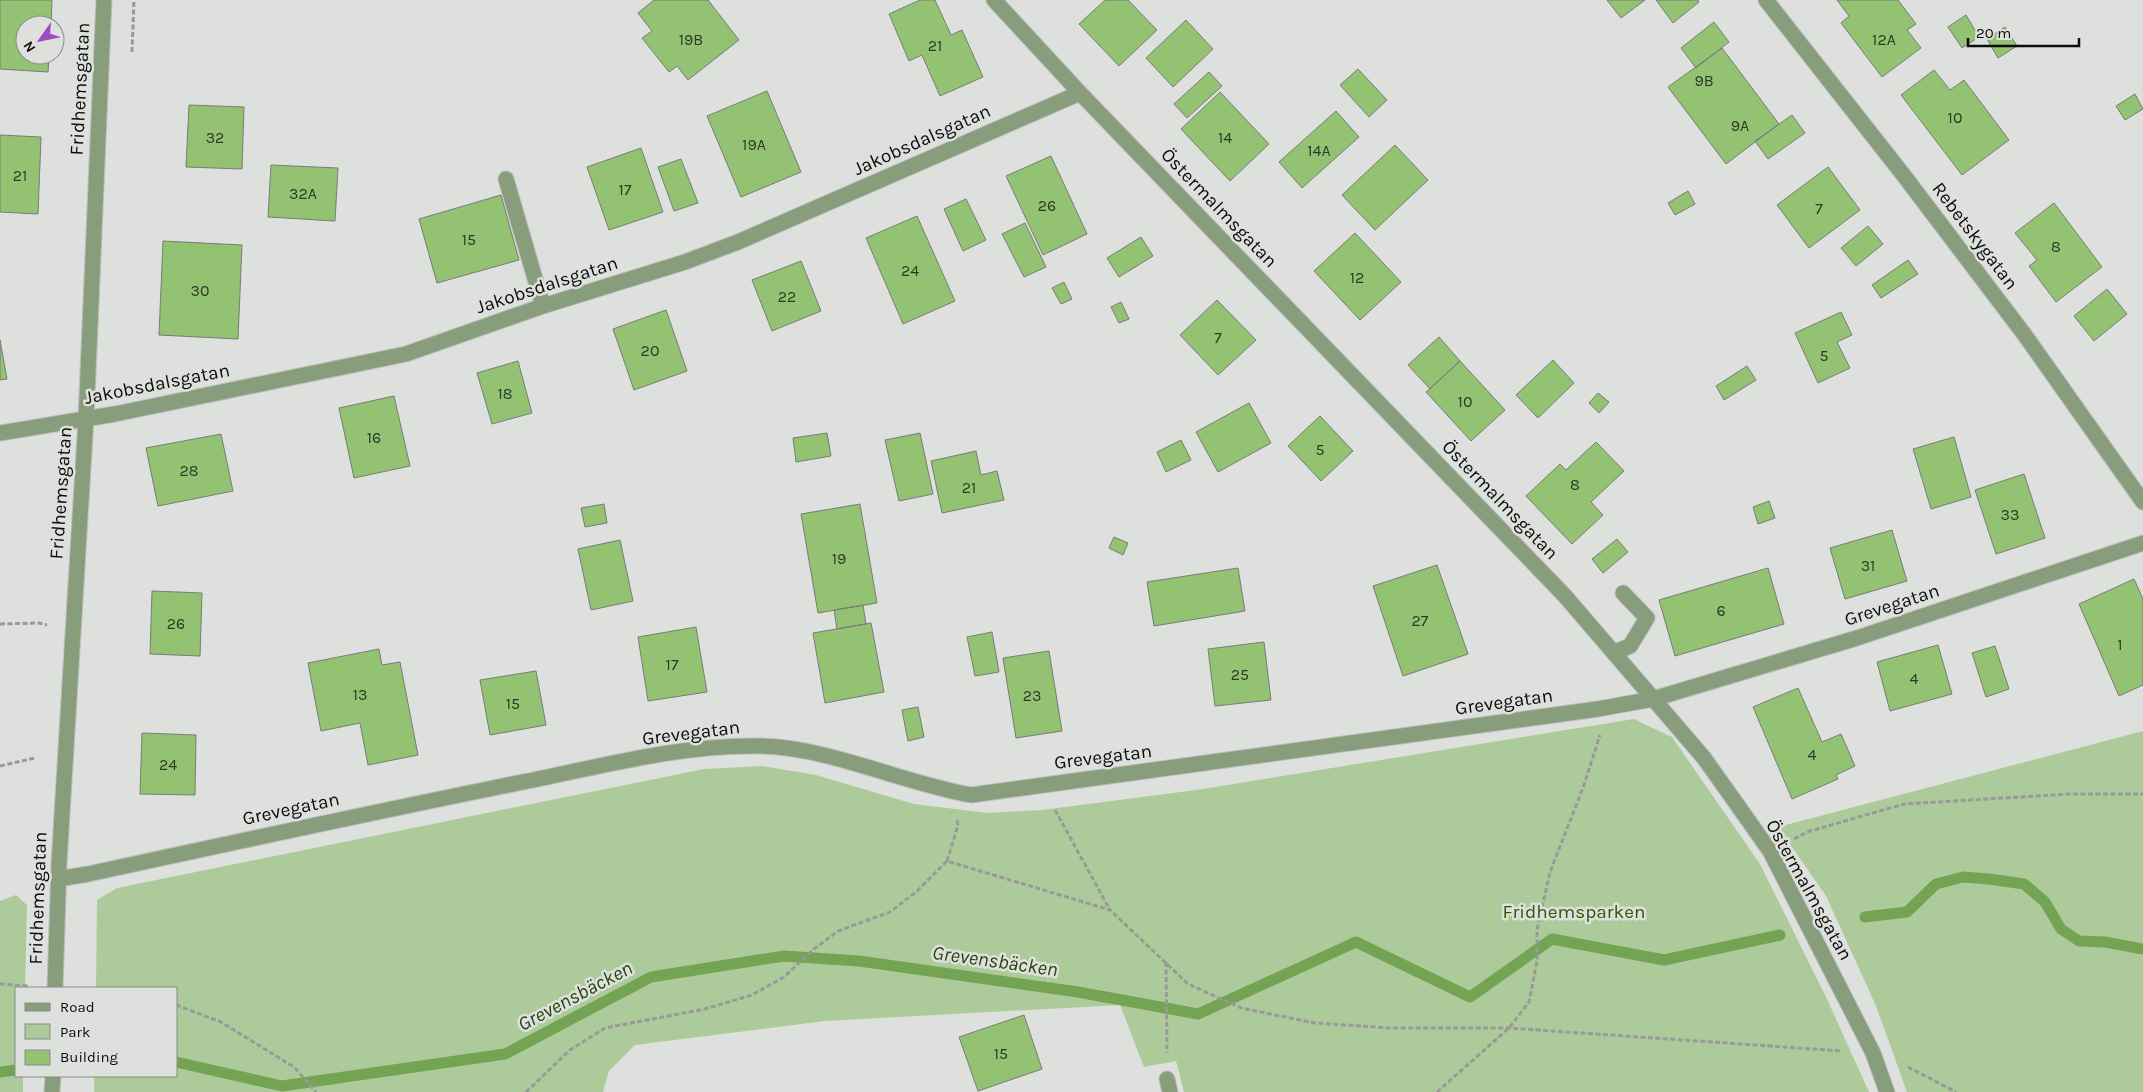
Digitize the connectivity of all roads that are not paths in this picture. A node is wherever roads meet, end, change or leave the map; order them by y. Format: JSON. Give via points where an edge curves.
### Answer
{"nodes":[{"id":1,"x":104,"y":0,"type":"edge"},
{"id":2,"x":994,"y":0,"type":"edge"},
{"id":3,"x":1766,"y":0,"type":"edge"},
{"id":4,"x":1080,"y":93,"type":"junction"},
{"id":5,"x":506,"y":179,"type":"dead end"},
{"id":6,"x":543,"y":306,"type":"junction"},
{"id":7,"x":86,"y":419,"type":"junction"},
{"id":8,"x":0,"y":432,"type":"edge"},
{"id":9,"x":2143,"y":502,"type":"edge"},
{"id":10,"x":2143,"y":543,"type":"edge"},
{"id":11,"x":1623,"y":593,"type":"dead end"},
{"id":12,"x":1615,"y":652,"type":"junction"},
{"id":13,"x":1652,"y":699,"type":"junction"},
{"id":14,"x":58,"y":879,"type":"junction"},
{"id":15,"x":55,"y":987,"type":"edge"},
{"id":16,"x":53,"y":1077,"type":"edge"},
{"id":17,"x":52,"y":1092,"type":"edge"},
{"id":18,"x":1887,"y":1092,"type":"edge"}],
"edges":[{"from":1,"to":7,"type":"street","name":"Fridhemsgatan"},
{"from":2,"to":4,"type":"street","name":"Östermalmsgatan"},
{"from":3,"to":9,"type":"street","name":"Rebetskygatan","via":[[2012,318]]},
{"from":4,"to":6,"type":"street","name":"Jakobsdalsgatan","via":[[738,242]]},
{"from":4,"to":12,"type":"street","name":"Östermalmsgatan"},
{"from":5,"to":6,"type":"street"},
{"from":6,"to":7,"type":"street","name":"Jakobsdalsgatan","via":[[406,354]]},
{"from":7,"to":8,"type":"street","name":"Jakobsdalsgatan"},
{"from":7,"to":14,"type":"street","name":"Fridhemsgatan"},
{"from":10,"to":13,"type":"street","name":"Grevegatan","via":[[1856,638]]},
{"from":11,"to":12,"type":"street","via":[[1647,618],[1630,646]]},
{"from":12,"to":13,"type":"street","name":"Östermalmsgatan"},
{"from":13,"to":14,"type":"street","name":"Grevegatan","via":[[971,795],[919,784],[813,753],[760,746],[694,750],[363,814]]},
{"from":13,"to":18,"type":"street","name":"Östermalmsgatan","via":[[1704,758],[1770,852],[1873,1053]]},
{"from":14,"to":15,"type":"street","name":"Fridhemsgatan"},
{"from":16,"to":17,"type":"street"}]}
